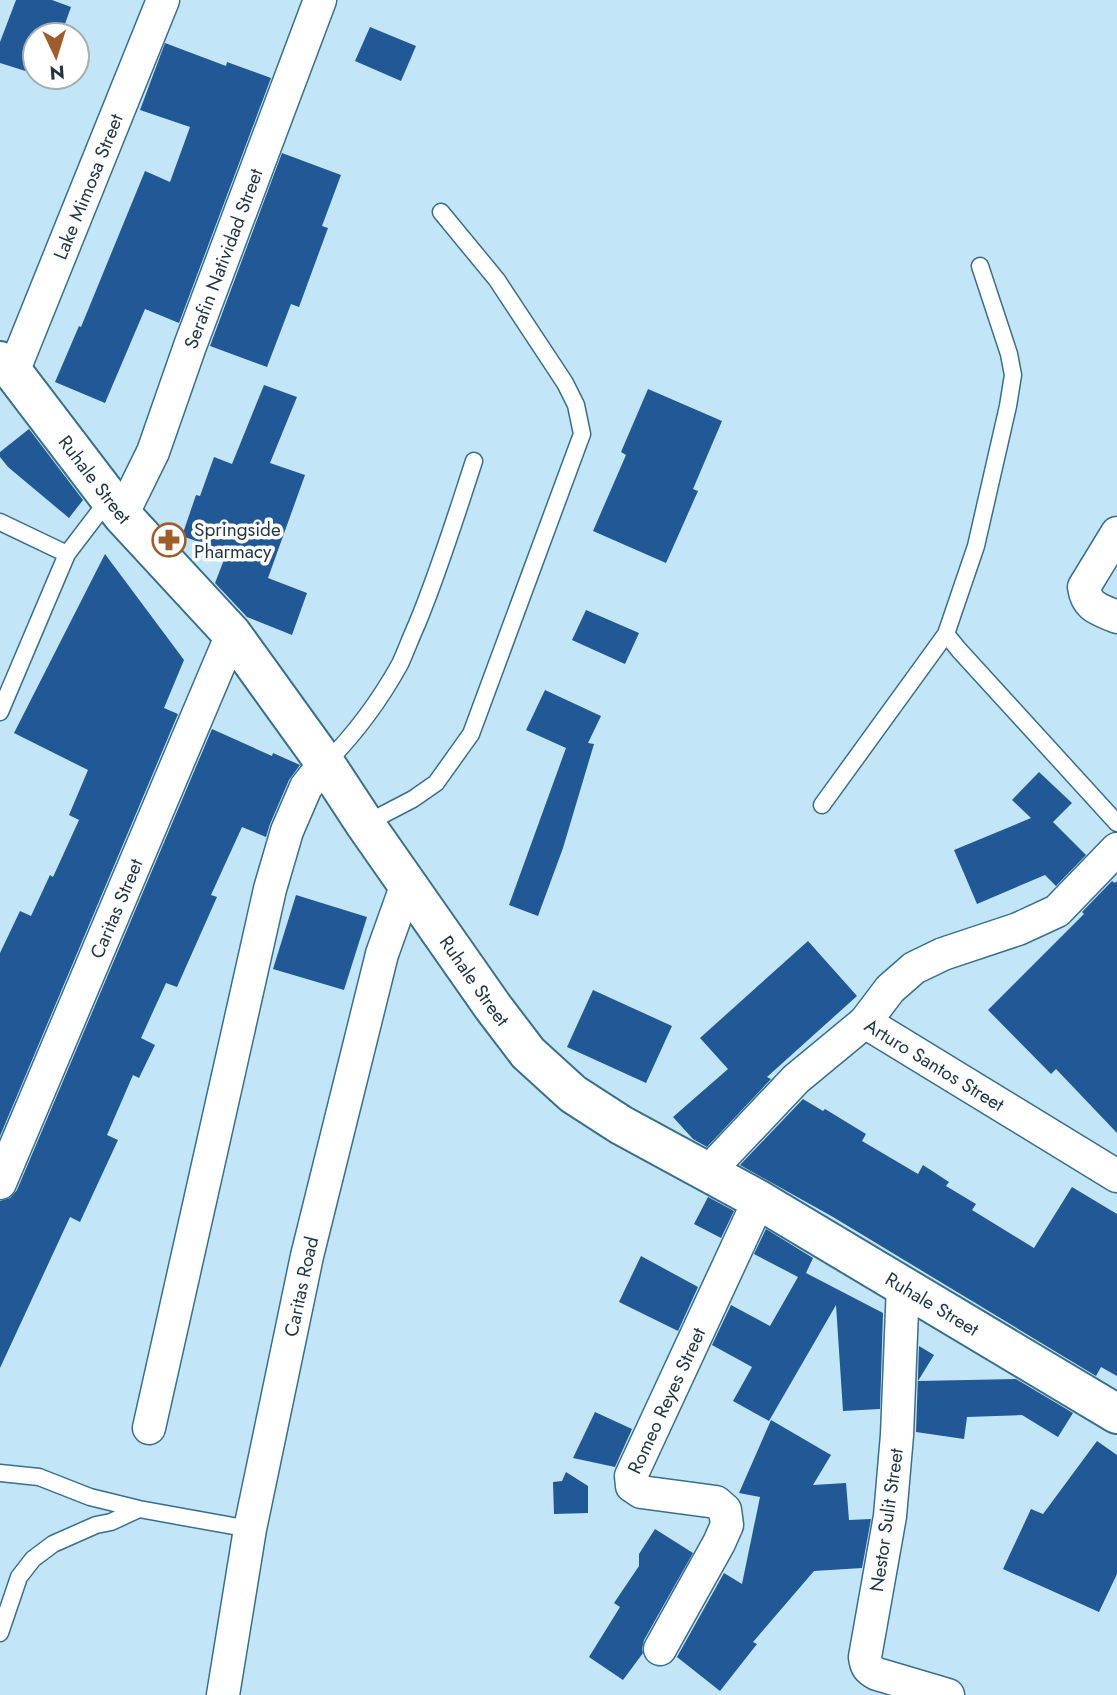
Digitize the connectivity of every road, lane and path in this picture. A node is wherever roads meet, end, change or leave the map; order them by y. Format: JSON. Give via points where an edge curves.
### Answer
{"nodes":[{"id":1,"x":163,"y":0,"type":"edge"},
{"id":2,"x":320,"y":0,"type":"edge"},
{"id":3,"x":441,"y":212,"type":"dead end"},
{"id":4,"x":980,"y":266,"type":"dead end"},
{"id":5,"x":6,"y":367,"type":"edge"},
{"id":6,"x":474,"y":461,"type":"dead end"},
{"id":7,"x":115,"y":507,"type":"junction"},
{"id":8,"x":0,"y":522,"type":"edge"},
{"id":9,"x":1117,"y":533,"type":"edge"},
{"id":10,"x":67,"y":554,"type":"junction"},
{"id":11,"x":1117,"y":617,"type":"edge"},
{"id":12,"x":232,"y":634,"type":"junction"},
{"id":13,"x":946,"y":634,"type":"junction"},
{"id":14,"x":0,"y":712,"type":"edge"},
{"id":15,"x":325,"y":763,"type":"junction"},
{"id":16,"x":822,"y":805,"type":"dead end"},
{"id":17,"x":1117,"y":823,"type":"edge"},
{"id":18,"x":365,"y":824,"type":"junction"},
{"id":19,"x":1117,"y":849,"type":"edge"},
{"id":20,"x":407,"y":884,"type":"junction"},
{"id":21,"x":865,"y":1022,"type":"junction"},
{"id":22,"x":708,"y":1172,"type":"junction"},
{"id":23,"x":1117,"y":1177,"type":"edge"},
{"id":24,"x":0,"y":1183,"type":"edge"},
{"id":25,"x":759,"y":1200,"type":"junction"},
{"id":26,"x":903,"y":1285,"type":"junction"},
{"id":27,"x":1117,"y":1414,"type":"edge"},
{"id":28,"x":149,"y":1427,"type":"dead end"},
{"id":29,"x":0,"y":1473,"type":"edge"},
{"id":30,"x":139,"y":1509,"type":"junction"},
{"id":31,"x":250,"y":1530,"type":"junction"},
{"id":32,"x":0,"y":1633,"type":"edge"},
{"id":33,"x":660,"y":1649,"type":"dead end"},
{"id":34,"x":223,"y":1695,"type":"edge"},
{"id":35,"x":948,"y":1695,"type":"edge"}],
"edges":[{"from":1,"to":5,"type":"street","name":"Lake Mimosa Street"},
{"from":2,"to":7,"type":"street","name":"Serafin Natividad Street","via":[[153,452]]},
{"from":3,"to":18,"type":"lane","via":[[496,280],[565,383],[582,434],[471,734],[436,783]]},
{"from":4,"to":13,"type":"lane","via":[[1013,376],[976,546]]},
{"from":5,"to":7,"type":"street","name":"Ruhale Street"},
{"from":6,"to":15,"type":"lane","via":[[400,663],[373,707]]},
{"from":7,"to":10,"type":"lane"},
{"from":7,"to":12,"type":"street","name":"Ruhale Street"},
{"from":8,"to":10,"type":"lane"},
{"from":9,"to":11,"type":"street","via":[[1084,587],[1092,605]]},
{"from":10,"to":14,"type":"lane"},
{"from":12,"to":15,"type":"street","name":"Ruhale Street"},
{"from":12,"to":24,"type":"street","name":"Caritas Street"},
{"from":13,"to":16,"type":"lane"},
{"from":13,"to":17,"type":"lane"},
{"from":15,"to":18,"type":"street","name":"Ruhale Street"},
{"from":15,"to":28,"type":"street","via":[[301,798],[270,889]]},
{"from":18,"to":20,"type":"street","name":"Ruhale Street"},
{"from":19,"to":21,"type":"street","via":[[1057,911],[914,968],[890,989]]},
{"from":20,"to":22,"type":"street","name":"Ruhale Street","via":[[528,1053],[573,1094]]},
{"from":20,"to":31,"type":"street","name":"Caritas Road","via":[[382,954],[310,1242]]},
{"from":21,"to":22,"type":"street","name":"Arturo Santos Street","via":[[796,1079]]},
{"from":21,"to":23,"type":"street","name":"Arturo Santos Street"},
{"from":22,"to":25,"type":"street","name":"Ruhale Street"},
{"from":25,"to":26,"type":"street","name":"Ruhale Street"},
{"from":25,"to":33,"type":"street","name":"Romeo Reyes Street","via":[[631,1475],[632,1486],[641,1492],[716,1502],[725,1510],[727,1525],[719,1543]]},
{"from":26,"to":27,"type":"street","name":"Ruhale Street"},
{"from":26,"to":35,"type":"street","name":"Nestor Sulit Street","via":[[890,1516],[865,1657],[870,1671]]},
{"from":29,"to":30,"type":"lane","via":[[39,1477],[90,1497]]},
{"from":30,"to":31,"type":"lane"},
{"from":30,"to":32,"type":"lane","via":[[53,1544],[33,1559],[19,1577]]},
{"from":31,"to":34,"type":"street","name":"Caritas Road"}]}
